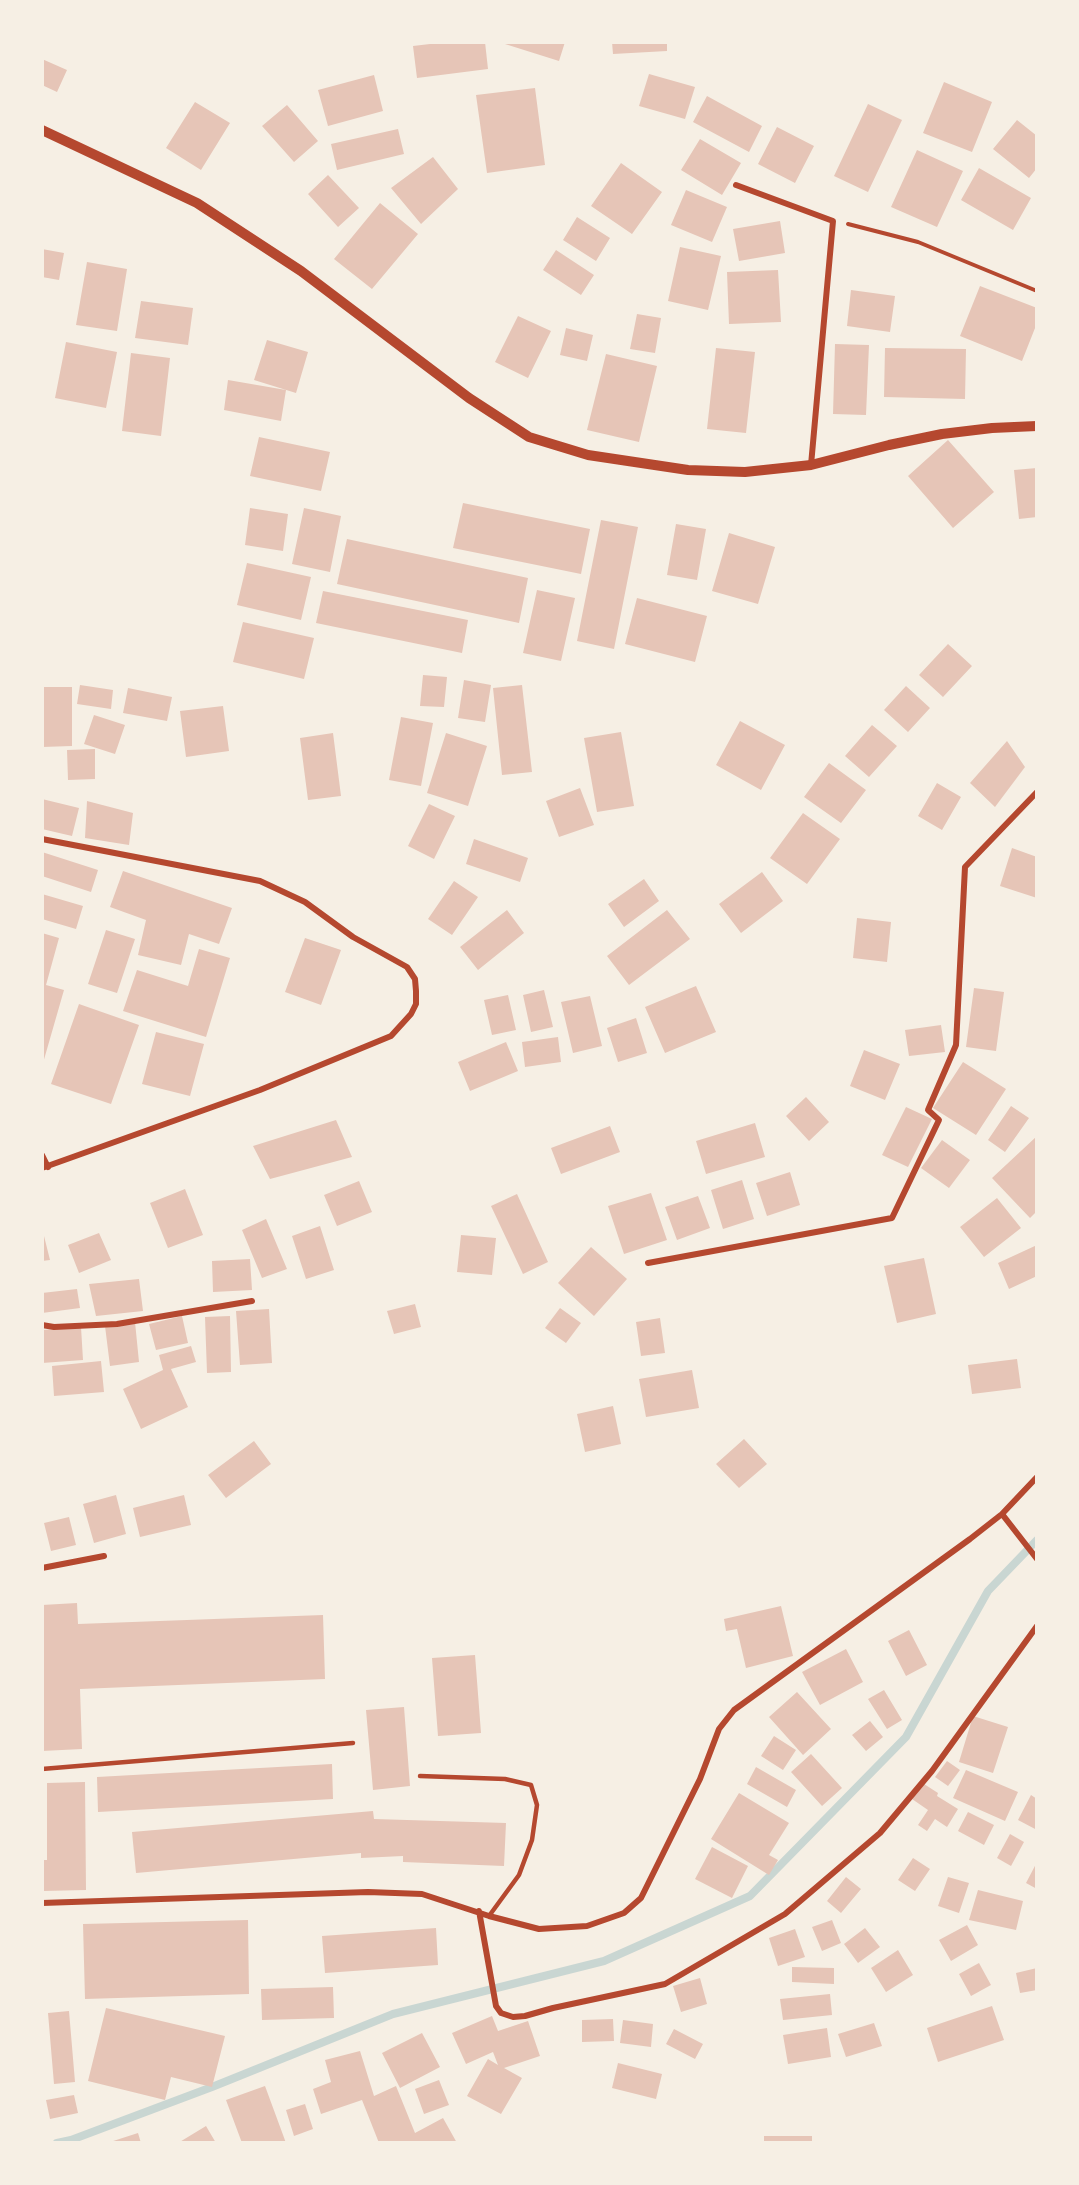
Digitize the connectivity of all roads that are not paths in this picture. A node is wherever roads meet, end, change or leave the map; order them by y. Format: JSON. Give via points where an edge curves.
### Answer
{"nodes":[{"id":1,"x":42,"y":130,"type":"edge"},
{"id":2,"x":736,"y":185,"type":"dead end"},
{"id":3,"x":1037,"y":426,"type":"edge"},
{"id":4,"x":810,"y":465,"type":"junction"},
{"id":5,"x":1037,"y":792,"type":"edge"},
{"id":6,"x":42,"y":839,"type":"edge"},
{"id":7,"x":42,"y":1155,"type":"edge"},
{"id":8,"x":45,"y":1168,"type":"edge"},
{"id":9,"x":648,"y":1263,"type":"dead end"},
{"id":10,"x":252,"y":1301,"type":"dead end"},
{"id":11,"x":42,"y":1325,"type":"edge"},
{"id":12,"x":1037,"y":1477,"type":"edge"},
{"id":13,"x":1002,"y":1514,"type":"junction"},
{"id":14,"x":104,"y":1556,"type":"dead end"},
{"id":15,"x":1037,"y":1559,"type":"edge"},
{"id":16,"x":42,"y":1568,"type":"edge"},
{"id":17,"x":1037,"y":1626,"type":"edge"},
{"id":18,"x":352,"y":1743,"type":"dead end"},
{"id":19,"x":42,"y":1769,"type":"edge"},
{"id":20,"x":420,"y":1776,"type":"dead end"},
{"id":21,"x":42,"y":1904,"type":"edge"},
{"id":22,"x":479,"y":1911,"type":"junction"},
{"id":23,"x":489,"y":1916,"type":"junction"}],
"edges":[{"from":1,"to":4,"type":"street","via":[[197,203],[301,271],[469,398],[529,437],[588,455],[688,470],[745,472]]},
{"from":2,"to":4,"type":"street","via":[[832,221]]},
{"from":3,"to":4,"type":"street","via":[[942,434]]},
{"from":5,"to":9,"type":"street","via":[[965,867],[956,1045],[928,1110],[939,1120],[892,1218]]},
{"from":6,"to":8,"type":"street","via":[[260,881],[305,902],[353,937],[407,967],[417,991],[411,1014],[391,1036],[261,1090]]},
{"from":7,"to":8,"type":"street"},
{"from":10,"to":11,"type":"street","via":[[117,1324]]},
{"from":12,"to":13,"type":"street"},
{"from":13,"to":15,"type":"street"},
{"from":13,"to":23,"type":"street","via":[[734,1710],[719,1729],[700,1779],[642,1898],[624,1913],[587,1926],[539,1929]]},
{"from":14,"to":16,"type":"street"},
{"from":17,"to":22,"type":"street","via":[[932,1771],[880,1833],[785,1914],[665,1984],[525,2016],[501,2013],[496,2006]]},
{"from":18,"to":19,"type":"lane"},
{"from":20,"to":23,"type":"lane","via":[[505,1779],[531,1785],[537,1805],[532,1840],[519,1875]]},
{"from":21,"to":22,"type":"street","via":[[368,1892],[422,1894]]},
{"from":22,"to":23,"type":"street"}]}
